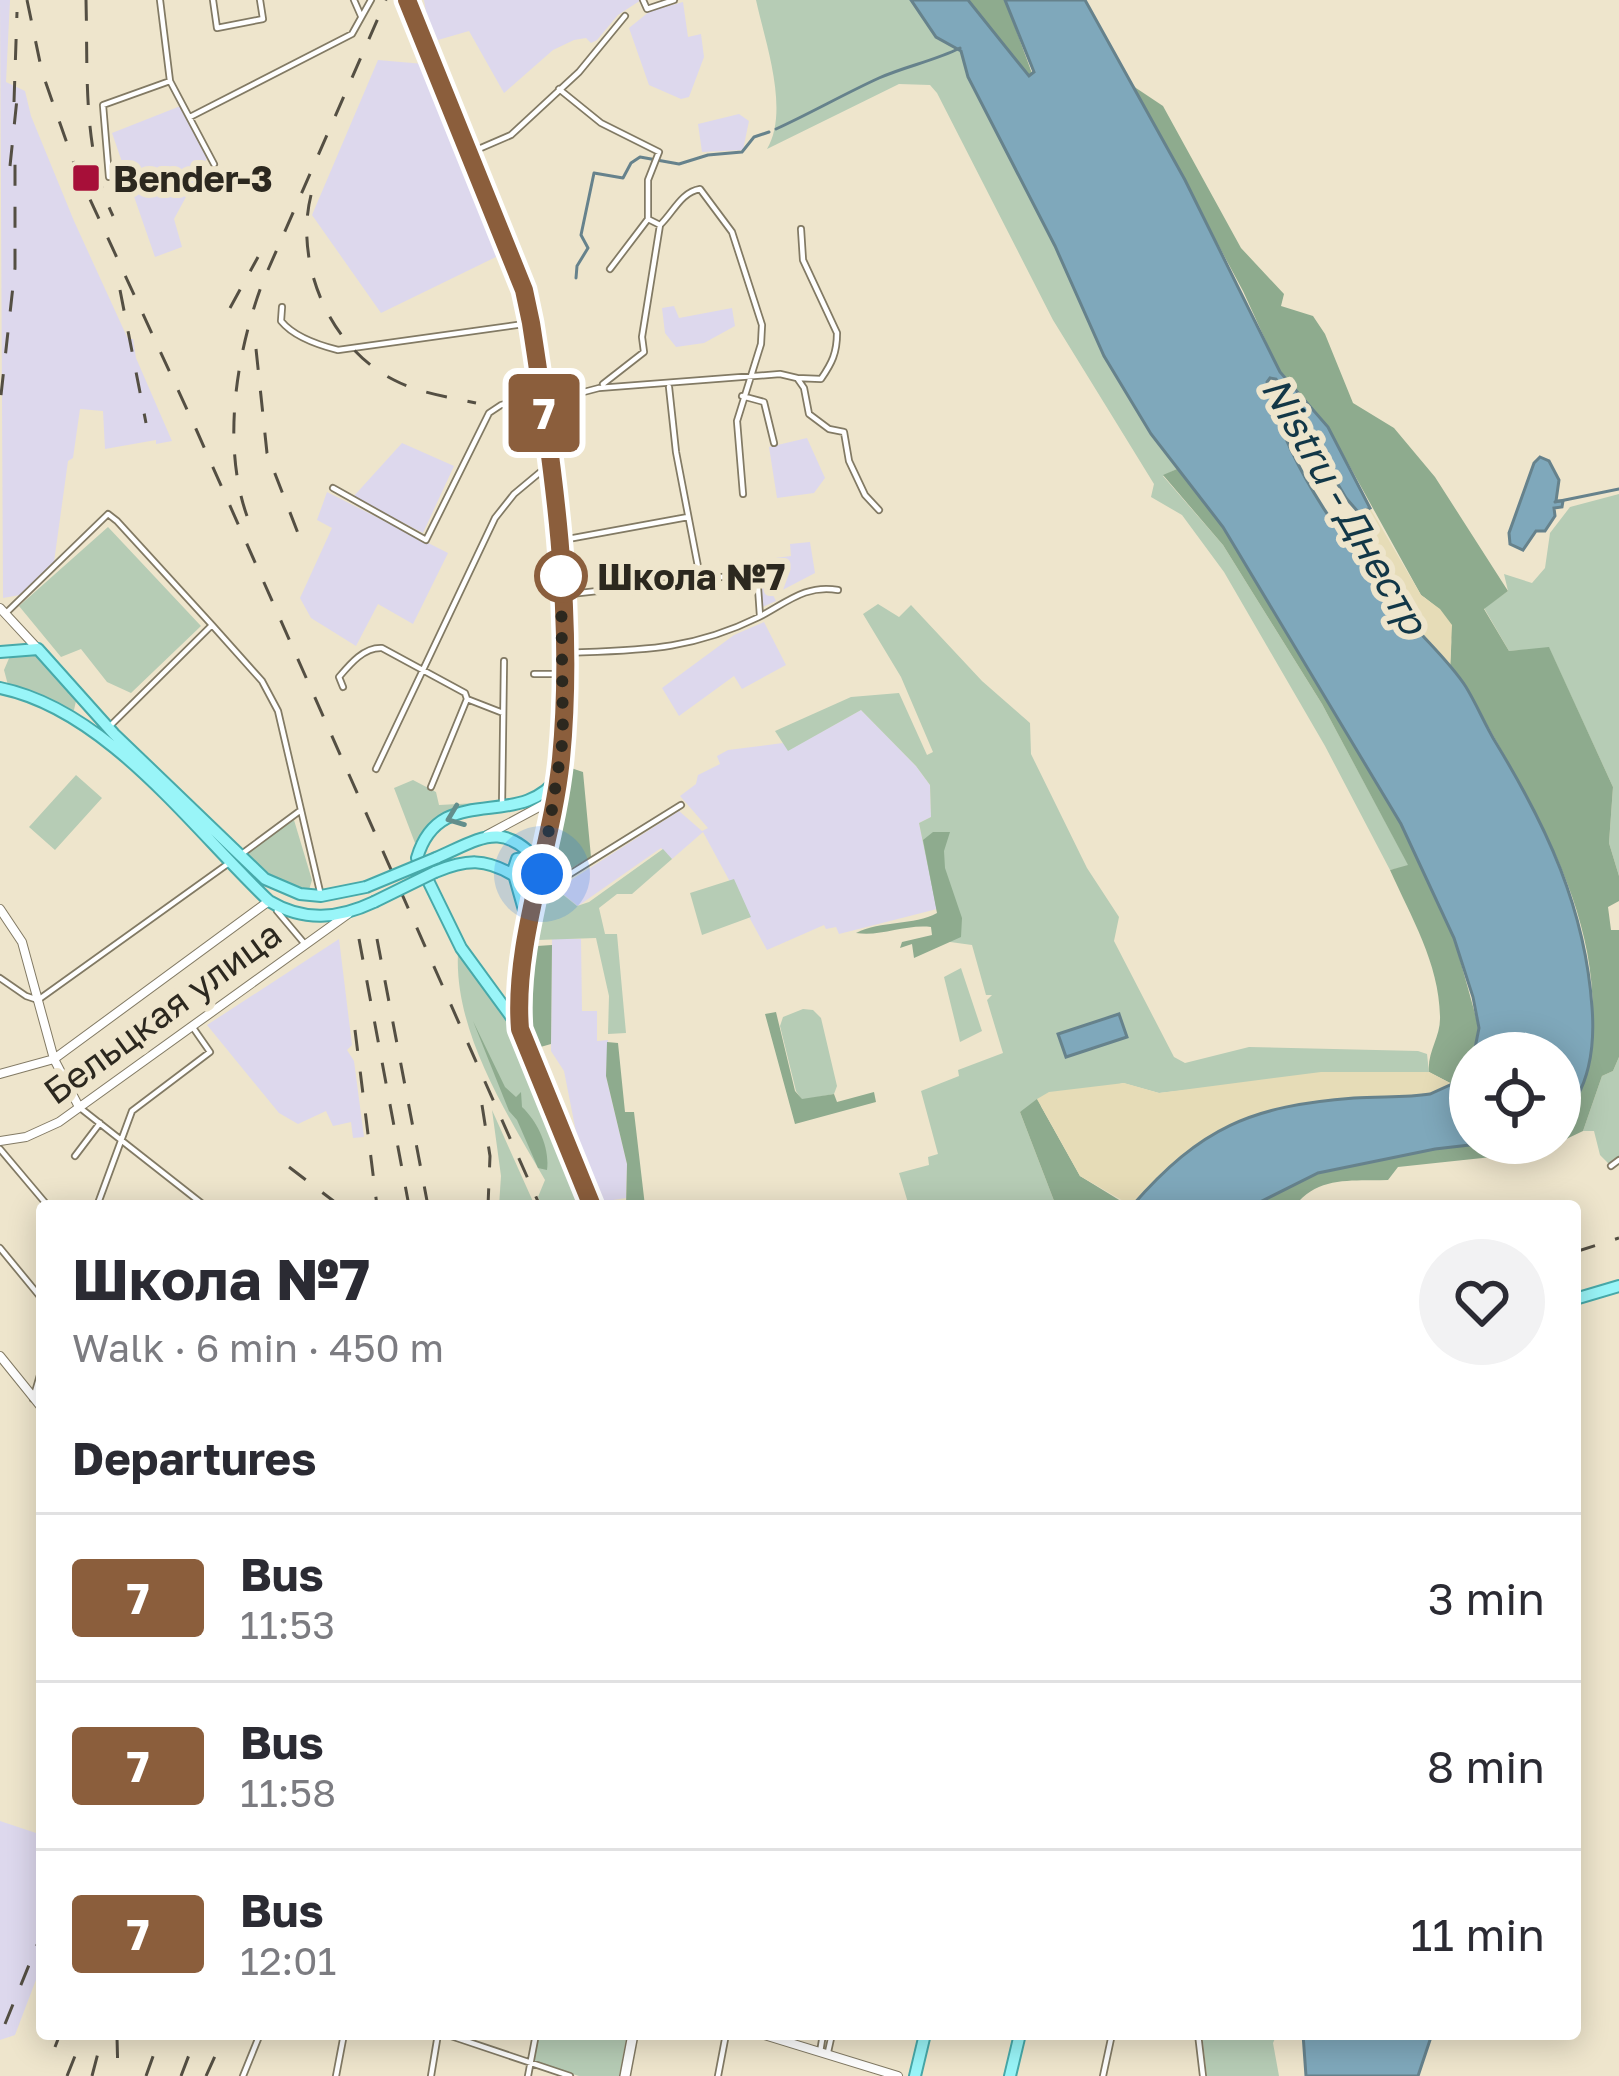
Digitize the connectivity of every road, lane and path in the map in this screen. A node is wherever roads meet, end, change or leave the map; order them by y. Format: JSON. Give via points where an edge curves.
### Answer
{"nodes":[{"id":1,"x":160,"y":0,"type":"edge"},
{"id":2,"x":213,"y":0,"type":"edge"},
{"id":3,"x":260,"y":0,"type":"edge"},
{"id":4,"x":354,"y":0,"type":"edge"},
{"id":5,"x":371,"y":0,"type":"edge"},
{"id":6,"x":407,"y":0,"type":"edge"},
{"id":7,"x":643,"y":0,"type":"edge"},
{"id":8,"x":674,"y":0,"type":"edge"},
{"id":9,"x":625,"y":16,"type":"dead end"},
{"id":10,"x":362,"y":17,"type":"junction"},
{"id":11,"x":170,"y":81,"type":"junction"},
{"id":12,"x":559,"y":89,"type":"junction"},
{"id":13,"x":190,"y":117,"type":"junction"},
{"id":14,"x":467,"y":154,"type":"junction"},
{"id":15,"x":214,"y":164,"type":"dead end"},
{"id":16,"x":109,"y":177,"type":"dead end"},
{"id":17,"x":648,"y":219,"type":"junction"},
{"id":18,"x":661,"y":225,"type":"junction"},
{"id":19,"x":801,"y":229,"type":"dead end"},
{"id":20,"x":610,"y":268,"type":"dead end"},
{"id":21,"x":282,"y":307,"type":"dead end"},
{"id":22,"x":531,"y":323,"type":"junction"},
{"id":23,"x":797,"y":378,"type":"junction"},
{"id":24,"x":747,"y":380,"type":"junction"},
{"id":25,"x":669,"y":385,"type":"junction"},
{"id":26,"x":599,"y":388,"type":"junction"},
{"id":27,"x":742,"y":396,"type":"junction"},
{"id":28,"x":542,"y":399,"type":"junction"},
{"id":29,"x":774,"y":443,"type":"dead end"},
{"id":30,"x":549,"y":466,"type":"junction"},
{"id":31,"x":333,"y":488,"type":"dead end"},
{"id":32,"x":742,"y":494,"type":"dead end"},
{"id":33,"x":879,"y":510,"type":"dead end"},
{"id":34,"x":689,"y":517,"type":"junction"},
{"id":35,"x":557,"y":541,"type":"junction"},
{"id":36,"x":700,"y":577,"type":"junction"},
{"id":37,"x":838,"y":590,"type":"dead end"},
{"id":38,"x":562,"y":596,"type":"junction"},
{"id":39,"x":3,"y":611,"type":"edge"},
{"id":40,"x":760,"y":616,"type":"junction"},
{"id":41,"x":212,"y":625,"type":"junction"},
{"id":42,"x":22,"y":631,"type":"junction"},
{"id":43,"x":38,"y":649,"type":"junction"},
{"id":44,"x":3,"y":651,"type":"edge"},
{"id":45,"x":564,"y":652,"type":"junction"},
{"id":46,"x":504,"y":662,"type":"dead end"},
{"id":47,"x":421,"y":668,"type":"junction"},
{"id":48,"x":0,"y":670,"type":"edge"},
{"id":49,"x":534,"y":674,"type":"dead end"},
{"id":50,"x":564,"y":674,"type":"junction"},
{"id":51,"x":343,"y":687,"type":"dead end"},
{"id":52,"x":4,"y":689,"type":"edge"},
{"id":53,"x":78,"y":694,"type":"junction"},
{"id":54,"x":467,"y":699,"type":"junction"},
{"id":55,"x":503,"y":713,"type":"junction"},
{"id":56,"x":65,"y":715,"type":"junction"},
{"id":57,"x":103,"y":732,"type":"junction"},
{"id":58,"x":376,"y":769,"type":"dead end"},
{"id":59,"x":559,"y":776,"type":"junction"},
{"id":60,"x":431,"y":787,"type":"dead end"},
{"id":61,"x":556,"y":794,"type":"junction"},
{"id":62,"x":681,"y":805,"type":"dead end"},
{"id":63,"x":502,"y":806,"type":"junction"},
{"id":64,"x":302,"y":810,"type":"junction"},
{"id":65,"x":486,"y":836,"type":"junction"},
{"id":66,"x":535,"y":857,"type":"junction"},
{"id":67,"x":234,"y":859,"type":"junction"},
{"id":68,"x":435,"y":865,"type":"junction"},
{"id":69,"x":541,"y":877,"type":"junction"},
{"id":70,"x":516,"y":878,"type":"junction"},
{"id":71,"x":321,"y":896,"type":"junction"},
{"id":72,"x":269,"y":901,"type":"junction"},
{"id":73,"x":0,"y":909,"type":"edge"},
{"id":74,"x":350,"y":913,"type":"junction"},
{"id":75,"x":528,"y":926,"type":"junction"},
{"id":76,"x":304,"y":943,"type":"junction"},
{"id":77,"x":0,"y":978,"type":"edge"},
{"id":78,"x":38,"y":1000,"type":"junction"},
{"id":79,"x":191,"y":1025,"type":"junction"},
{"id":80,"x":520,"y":1029,"type":"junction"},
{"id":81,"x":54,"y":1059,"type":"junction"},
{"id":82,"x":0,"y":1074,"type":"edge"},
{"id":83,"x":79,"y":1107,"type":"junction"},
{"id":84,"x":100,"y":1123,"type":"junction"},
{"id":85,"x":121,"y":1138,"type":"junction"},
{"id":86,"x":0,"y":1145,"type":"edge"},
{"id":87,"x":75,"y":1156,"type":"dead end"},
{"id":88,"x":1619,"y":1160,"type":"edge"},
{"id":89,"x":1611,"y":1166,"type":"dead end"},
{"id":90,"x":43,"y":1200,"type":"edge"},
{"id":91,"x":99,"y":1200,"type":"edge"},
{"id":92,"x":198,"y":1200,"type":"edge"},
{"id":93,"x":590,"y":1200,"type":"edge"},
{"id":94,"x":0,"y":1248,"type":"edge"},
{"id":95,"x":1619,"y":1289,"type":"edge"},
{"id":96,"x":36,"y":1292,"type":"edge"},
{"id":97,"x":1581,"y":1300,"type":"edge"},
{"id":98,"x":0,"y":1355,"type":"edge"},
{"id":99,"x":36,"y":1389,"type":"edge"},
{"id":100,"x":33,"y":1399,"type":"junction"},
{"id":101,"x":36,"y":1402,"type":"edge"},
{"id":102,"x":258,"y":2040,"type":"edge"},
{"id":103,"x":343,"y":2040,"type":"edge"},
{"id":104,"x":440,"y":2040,"type":"edge"},
{"id":105,"x":460,"y":2040,"type":"edge"},
{"id":106,"x":535,"y":2040,"type":"edge"},
{"id":107,"x":632,"y":2040,"type":"edge"},
{"id":108,"x":725,"y":2040,"type":"edge"},
{"id":109,"x":780,"y":2040,"type":"edge"},
{"id":110,"x":827,"y":2040,"type":"edge"},
{"id":111,"x":924,"y":2040,"type":"edge"},
{"id":112,"x":1019,"y":2040,"type":"edge"},
{"id":113,"x":1111,"y":2040,"type":"edge"},
{"id":114,"x":1199,"y":2040,"type":"edge"},
{"id":115,"x":824,"y":2054,"type":"junction"},
{"id":116,"x":531,"y":2063,"type":"junction"},
{"id":117,"x":243,"y":2076,"type":"edge"},
{"id":118,"x":336,"y":2076,"type":"edge"},
{"id":119,"x":430,"y":2076,"type":"edge"},
{"id":120,"x":528,"y":2076,"type":"edge"},
{"id":121,"x":570,"y":2076,"type":"edge"},
{"id":122,"x":625,"y":2076,"type":"edge"},
{"id":123,"x":718,"y":2076,"type":"edge"},
{"id":124,"x":898,"y":2076,"type":"edge"},
{"id":125,"x":915,"y":2076,"type":"edge"},
{"id":126,"x":1010,"y":2076,"type":"edge"},
{"id":127,"x":1102,"y":2076,"type":"edge"},
{"id":128,"x":1203,"y":2076,"type":"edge"}],
"edges":[{"from":1,"to":11,"type":"street"},
{"from":2,"to":3,"type":"street","via":[[217,28],[262,20]]},
{"from":4,"to":10,"type":"street"},
{"from":5,"to":10,"type":"street"},
{"from":6,"to":14,"type":"street"},
{"from":7,"to":8,"type":"street","via":[[647,9]]},
{"from":9,"to":12,"type":"street"},
{"from":10,"to":13,"type":"street","via":[[352,34]]},
{"from":11,"to":13,"type":"street"},
{"from":11,"to":16,"type":"street","via":[[103,105]]},
{"from":12,"to":14,"type":"street","via":[[511,135]]},
{"from":12,"to":17,"type":"street","via":[[657,157]]},
{"from":13,"to":15,"type":"street"},
{"from":14,"to":22,"type":"street"},
{"from":17,"to":18,"type":"street"},
{"from":17,"to":20,"type":"street"},
{"from":18,"to":24,"type":"street","via":[[692,190],[704,192],[732,232],[760,315]]},
{"from":18,"to":26,"type":"street","via":[[644,352]]},
{"from":19,"to":23,"type":"street","via":[[803,260],[837,345],[824,377]]},
{"from":21,"to":22,"type":"street","via":[[286,327],[343,350]]},
{"from":22,"to":28,"type":"street"},
{"from":23,"to":24,"type":"street"},
{"from":23,"to":33,"type":"street","via":[[809,414],[844,432],[849,461]]},
{"from":24,"to":25,"type":"street"},
{"from":24,"to":27,"type":"street"},
{"from":25,"to":26,"type":"street"},
{"from":25,"to":34,"type":"street"},
{"from":26,"to":28,"type":"street"},
{"from":27,"to":29,"type":"street","via":[[764,402]]},
{"from":27,"to":32,"type":"street"},
{"from":28,"to":30,"type":"street"},
{"from":28,"to":31,"type":"street","via":[[489,413],[426,540]]},
{"from":30,"to":35,"type":"street"},
{"from":30,"to":47,"type":"street","via":[[495,518]]},
{"from":34,"to":35,"type":"street"},
{"from":34,"to":36,"type":"street"},
{"from":35,"to":38,"type":"street"},
{"from":36,"to":38,"type":"street"},
{"from":36,"to":40,"type":"street","via":[[757,573]]},
{"from":37,"to":40,"type":"street","via":[[810,590]]},
{"from":38,"to":45,"type":"street"},
{"from":39,"to":41,"type":"street","via":[[108,514]]},
{"from":39,"to":42,"type":"street"},
{"from":40,"to":45,"type":"street","via":[[701,642]]},
{"from":41,"to":57,"type":"street"},
{"from":41,"to":64,"type":"street","via":[[272,699]]},
{"from":42,"to":43,"type":"street"},
{"from":42,"to":44,"type":"street","via":[[19,644]]},
{"from":43,"to":44,"type":"main road"},
{"from":43,"to":53,"type":"main road"},
{"from":44,"to":48,"type":"main road"},
{"from":45,"to":50,"type":"street"},
{"from":46,"to":55,"type":"street"},
{"from":47,"to":51,"type":"street","via":[[372,648],[339,677]]},
{"from":47,"to":54,"type":"street"},
{"from":47,"to":58,"type":"street"},
{"from":48,"to":52,"type":"main road"},
{"from":49,"to":50,"type":"street"},
{"from":50,"to":59,"type":"street"},
{"from":52,"to":56,"type":"main road"},
{"from":53,"to":56,"type":"main road","via":[[80,710]]},
{"from":53,"to":57,"type":"main road"},
{"from":54,"to":55,"type":"street"},
{"from":54,"to":60,"type":"street"},
{"from":55,"to":63,"type":"street"},
{"from":56,"to":57,"type":"main road"},
{"from":57,"to":67,"type":"main road"},
{"from":59,"to":61,"type":"street"},
{"from":59,"to":63,"type":"main road","via":[[540,798]]},
{"from":61,"to":65,"type":"street"},
{"from":61,"to":69,"type":"street"},
{"from":62,"to":69,"type":"street","via":[[549,887]]},
{"from":63,"to":80,"type":"main road","one_way":true,"via":[[456,812],[434,825],[417,858],[460,948]]},
{"from":64,"to":67,"type":"street"},
{"from":64,"to":71,"type":"street"},
{"from":65,"to":66,"type":"main road","via":[[512,837]]},
{"from":65,"to":68,"type":"main road"},
{"from":66,"to":69,"type":"main road"},
{"from":66,"to":70,"type":"main road","via":[[517,859]]},
{"from":67,"to":71,"type":"main road","via":[[281,888]]},
{"from":67,"to":72,"type":"main road"},
{"from":67,"to":78,"type":"street"},
{"from":68,"to":70,"type":"main road","via":[[480,860]]},
{"from":68,"to":71,"type":"main road","bridge":true},
{"from":68,"to":74,"type":"main road","bridge":true},
{"from":69,"to":70,"type":"main road","via":[[530,884]]},
{"from":69,"to":75,"type":"main road"},
{"from":70,"to":75,"type":"main road"},
{"from":72,"to":74,"type":"main road","via":[[302,915]]},
{"from":72,"to":76,"type":"street"},
{"from":72,"to":81,"type":"street"},
{"from":73,"to":78,"type":"street","via":[[22,942]]},
{"from":74,"to":76,"type":"street","name":"Бельцкая улица"},
{"from":75,"to":80,"type":"main road"},
{"from":76,"to":79,"type":"street","name":"Бельцкая улица"},
{"from":77,"to":78,"type":"street"},
{"from":78,"to":81,"type":"street"},
{"from":79,"to":83,"type":"street","name":"Бельцкая улица"},
{"from":79,"to":85,"type":"street","via":[[210,1052],[139,1102]]},
{"from":80,"to":93,"type":"main road"},
{"from":81,"to":82,"type":"street"},
{"from":81,"to":83,"type":"street"},
{"from":83,"to":84,"type":"street"},
{"from":83,"to":86,"type":"street","name":"Бельцкая улица"},
{"from":84,"to":85,"type":"street"},
{"from":84,"to":87,"type":"street"},
{"from":85,"to":91,"type":"street"},
{"from":85,"to":92,"type":"street"},
{"from":86,"to":90,"type":"street"},
{"from":88,"to":89,"type":"street"},
{"from":94,"to":96,"type":"street"},
{"from":95,"to":97,"type":"main road"},
{"from":98,"to":100,"type":"street"},
{"from":99,"to":100,"type":"street"},
{"from":100,"to":101,"type":"street"},
{"from":102,"to":117,"type":"street"},
{"from":103,"to":118,"type":"street"},
{"from":104,"to":119,"type":"street"},
{"from":105,"to":116,"type":"street"},
{"from":106,"to":116,"type":"street"},
{"from":107,"to":122,"type":"main road"},
{"from":108,"to":123,"type":"street"},
{"from":109,"to":115,"type":"street"},
{"from":110,"to":115,"type":"street"},
{"from":111,"to":125,"type":"main road"},
{"from":112,"to":126,"type":"main road"},
{"from":113,"to":127,"type":"street"},
{"from":114,"to":128,"type":"street"},
{"from":115,"to":124,"type":"street"},
{"from":116,"to":120,"type":"street"},
{"from":116,"to":121,"type":"street"}]}
